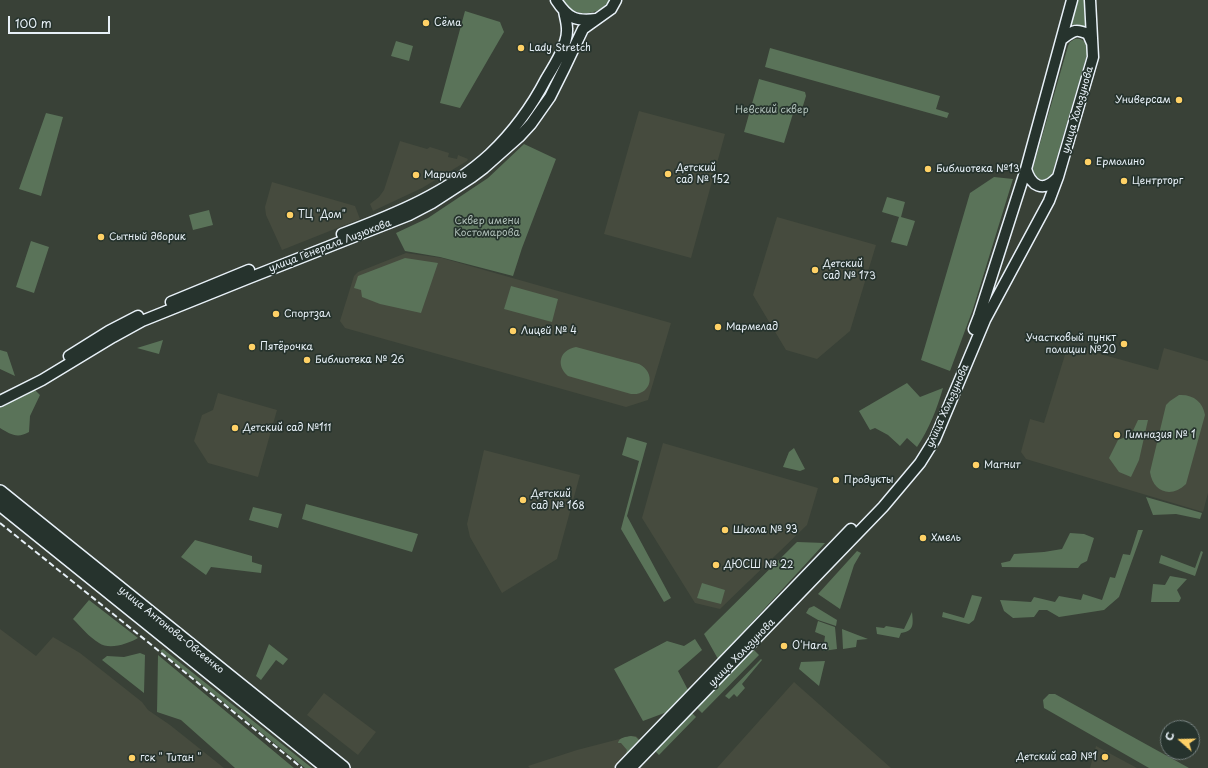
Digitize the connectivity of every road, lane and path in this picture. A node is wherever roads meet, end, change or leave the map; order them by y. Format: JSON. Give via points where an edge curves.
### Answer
{"nodes":[{"id":1,"x":556,"y":0,"type":"edge"},
{"id":2,"x":616,"y":0,"type":"edge"},
{"id":3,"x":1072,"y":0,"type":"edge"},
{"id":4,"x":1090,"y":0,"type":"edge"},
{"id":5,"x":564,"y":11,"type":"junction"},
{"id":6,"x":597,"y":18,"type":"junction"},
{"id":7,"x":1062,"y":39,"type":"junction"},
{"id":8,"x":1093,"y":45,"type":"junction"},
{"id":9,"x":1026,"y":169,"type":"junction"},
{"id":10,"x":1058,"y":178,"type":"junction"},
{"id":11,"x":372,"y":227,"type":"junction"},
{"id":12,"x":991,"y":278,"type":"junction"},
{"id":13,"x":1005,"y":283,"type":"junction"},
{"id":14,"x":0,"y":394,"type":"edge"},
{"id":15,"x":0,"y":402,"type":"edge"},
{"id":16,"x":0,"y":492,"type":"edge"},
{"id":17,"x":0,"y":504,"type":"edge"},
{"id":18,"x":880,"y":504,"type":"junction"},
{"id":19,"x":660,"y":732,"type":"junction"},
{"id":20,"x":328,"y":768,"type":"edge"},
{"id":21,"x":343,"y":768,"type":"edge"},
{"id":22,"x":620,"y":768,"type":"edge"},
{"id":23,"x":631,"y":768,"type":"edge"}],
"edges":[{"from":1,"to":5,"type":"main road"},
{"from":2,"to":6,"type":"main road","name":"улица Генерала Лизюкова","via":[[611,9]]},
{"from":3,"to":7,"type":"main road","name":"улица Хользунова"},
{"from":4,"to":8,"type":"main road","name":"улица Хользунова"},
{"from":5,"to":6,"type":"main road","via":[[578,19]]},
{"from":5,"to":11,"type":"main road","name":"улица Генерала Лизюкова","via":[[568,30],[560,55],[540,92],[506,138],[463,176]]},
{"from":6,"to":11,"type":"main road","name":"улица Генерала Лизюкова","via":[[583,29],[550,97],[519,138],[472,177],[432,203],[409,215]]},
{"from":7,"to":8,"type":"main road","via":[[1072,31],[1080,30],[1088,34]]},
{"from":7,"to":9,"type":"main road","name":"улица Хользунова"},
{"from":8,"to":10,"type":"main road","name":"улица Хользунова","via":[[1094,57]]},
{"from":9,"to":10,"type":"main road","via":[[1030,180],[1038,185],[1047,186]]},
{"from":9,"to":12,"type":"main road","name":"улица Хользунова"},
{"from":10,"to":13,"type":"main road","name":"улица Хользунова","via":[[1049,201]]},
{"from":11,"to":14,"type":"main road","name":"улица Генерала Лизюкова","via":[[234,276],[140,315]]},
{"from":11,"to":15,"type":"main road","name":"улица Генерала Лизюкова","via":[[142,321]]},
{"from":12,"to":13,"type":"main road","via":[[993,284],[998,286]]},
{"from":12,"to":18,"type":"main road","name":"улица Хользунова","via":[[979,316],[929,436],[915,460]]},
{"from":13,"to":18,"type":"main road","name":"улица Хользунова","via":[[985,320],[935,439],[903,485]]},
{"from":16,"to":21,"type":"highway","name":"улица Антонова-Овсеенко"},
{"from":17,"to":20,"type":"highway","name":"улица Антонова-Овсеенко"},
{"from":18,"to":19,"type":"main road","name":"улица Хользунова"},
{"from":19,"to":22,"type":"main road","name":"улица Хользунова"},
{"from":19,"to":23,"type":"main road","name":"улица Хользунова"}]}
